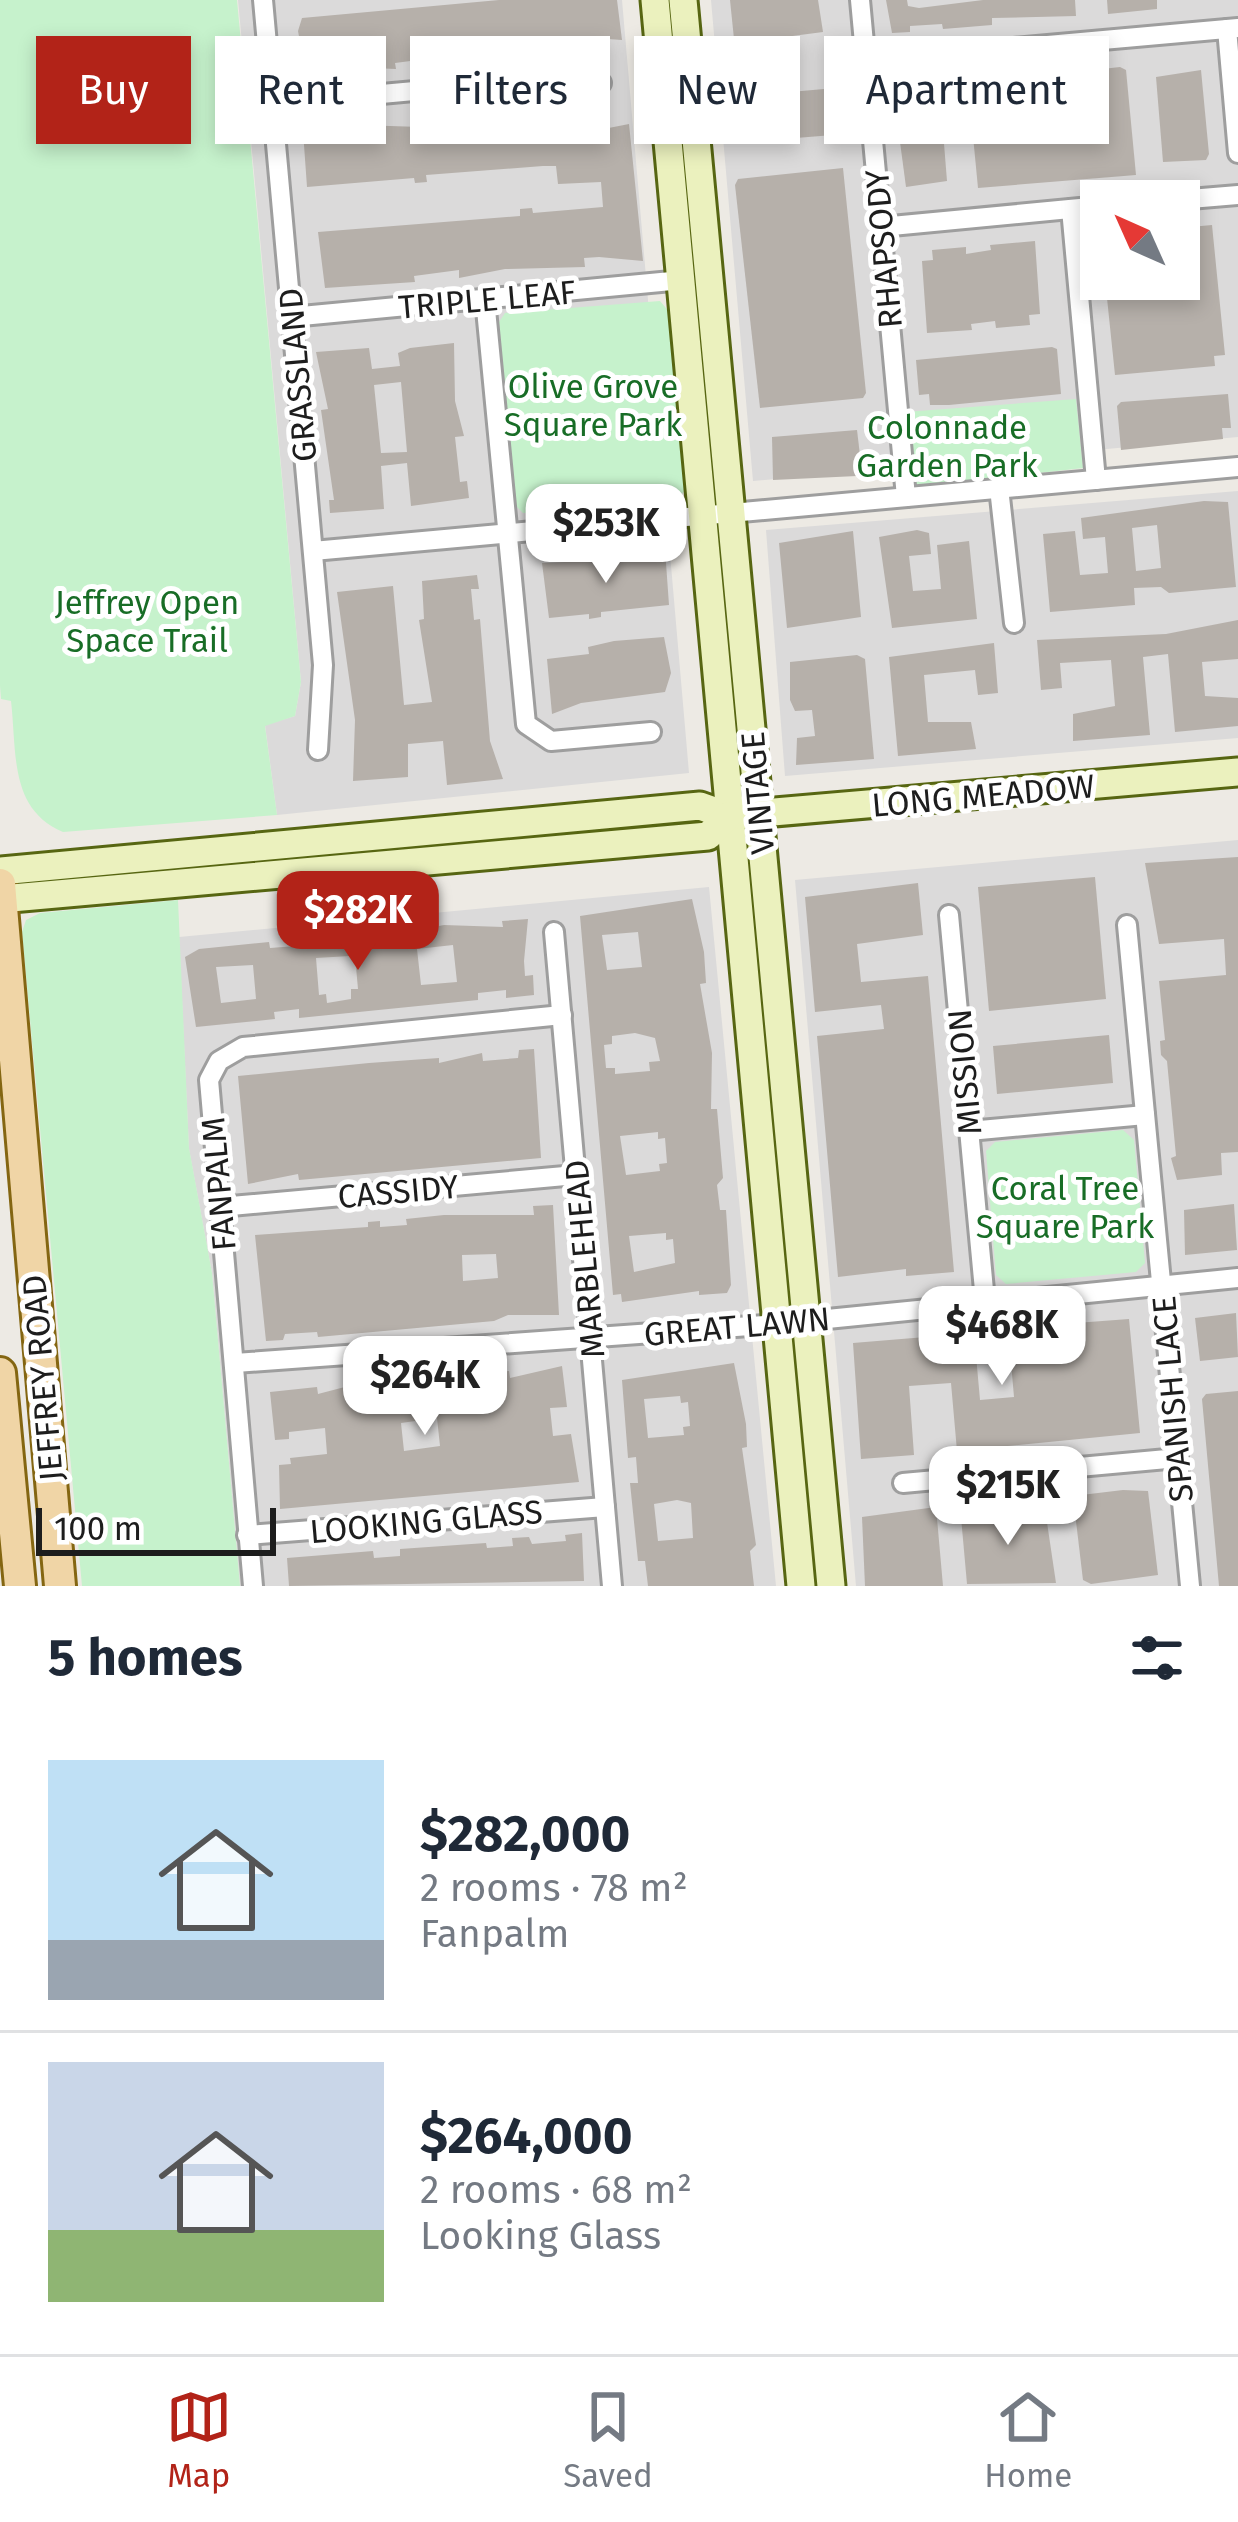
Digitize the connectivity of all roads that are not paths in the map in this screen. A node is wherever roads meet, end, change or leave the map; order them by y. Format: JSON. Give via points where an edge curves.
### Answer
{"nodes":[{"id":1,"x":262,"y":0,"type":"edge"},
{"id":2,"x":655,"y":0,"type":"edge"},
{"id":3,"x":683,"y":0,"type":"edge"},
{"id":4,"x":860,"y":0,"type":"edge"},
{"id":5,"x":1233,"y":28,"type":"edge"},
{"id":6,"x":265,"y":36,"type":"edge"},
{"id":7,"x":864,"y":36,"type":"edge"},
{"id":8,"x":1109,"y":39,"type":"edge"},
{"id":9,"x":276,"y":144,"type":"edge"},
{"id":10,"x":874,"y":144,"type":"edge"},
{"id":11,"x":1238,"y":153,"type":"edge"},
{"id":12,"x":1238,"y":195,"type":"edge"},
{"id":13,"x":1200,"y":198,"type":"edge"},
{"id":14,"x":1080,"y":208,"type":"edge"},
{"id":15,"x":1071,"y":209,"type":"junction"},
{"id":16,"x":881,"y":227,"type":"junction"},
{"id":17,"x":682,"y":280,"type":"junction"},
{"id":18,"x":485,"y":299,"type":"junction"},
{"id":19,"x":291,"y":317,"type":"junction"},
{"id":20,"x":1238,"y":466,"type":"edge"},
{"id":21,"x":1096,"y":480,"type":"junction"},
{"id":22,"x":999,"y":488,"type":"junction"},
{"id":23,"x":906,"y":497,"type":"junction"},
{"id":24,"x":732,"y":512,"type":"junction"},
{"id":25,"x":703,"y":514,"type":"junction"},
{"id":26,"x":506,"y":533,"type":"junction"},
{"id":27,"x":313,"y":551,"type":"junction"},
{"id":28,"x":1014,"y":623,"type":"dead end"},
{"id":29,"x":651,"y":732,"type":"dead end"},
{"id":30,"x":318,"y":749,"type":"dead end"},
{"id":31,"x":1238,"y":772,"type":"edge"},
{"id":32,"x":759,"y":814,"type":"junction"},
{"id":33,"x":728,"y":817,"type":"junction"},
{"id":34,"x":0,"y":888,"type":"edge"},
{"id":35,"x":949,"y":915,"type":"dead end"},
{"id":36,"x":1127,"y":925,"type":"dead end"},
{"id":37,"x":554,"y":932,"type":"dead end"},
{"id":38,"x":562,"y":1015,"type":"junction"},
{"id":39,"x":1145,"y":1115,"type":"junction"},
{"id":40,"x":969,"y":1131,"type":"junction"},
{"id":41,"x":576,"y":1175,"type":"junction"},
{"id":42,"x":220,"y":1207,"type":"junction"},
{"id":43,"x":1238,"y":1278,"type":"edge"},
{"id":44,"x":1162,"y":1285,"type":"junction"},
{"id":45,"x":985,"y":1300,"type":"junction"},
{"id":46,"x":807,"y":1322,"type":"junction"},
{"id":47,"x":777,"y":1324,"type":"junction"},
{"id":48,"x":591,"y":1338,"type":"junction"},
{"id":49,"x":235,"y":1363,"type":"junction"},
{"id":50,"x":0,"y":1373,"type":"edge"},
{"id":51,"x":1178,"y":1457,"type":"junction"},
{"id":52,"x":903,"y":1483,"type":"dead end"},
{"id":53,"x":605,"y":1507,"type":"junction"},
{"id":54,"x":247,"y":1535,"type":"junction"},
{"id":55,"x":20,"y":1586,"type":"edge"},
{"id":56,"x":60,"y":1586,"type":"edge"},
{"id":57,"x":253,"y":1586,"type":"edge"},
{"id":58,"x":612,"y":1586,"type":"edge"},
{"id":59,"x":801,"y":1586,"type":"edge"},
{"id":60,"x":831,"y":1586,"type":"edge"},
{"id":61,"x":1190,"y":1586,"type":"edge"}],
"edges":[{"from":1,"to":6,"type":"street","name":"GRASSLAND"},
{"from":2,"to":17,"type":"street","name":"VINTAGE"},
{"from":3,"to":24,"type":"street","name":"VINTAGE"},
{"from":4,"to":7,"type":"street","name":"RHAPSODY"},
{"from":5,"to":8,"type":"street"},
{"from":5,"to":11,"type":"street"},
{"from":9,"to":19,"type":"street","name":"GRASSLAND"},
{"from":10,"to":16,"type":"street","name":"RHAPSODY"},
{"from":12,"to":13,"type":"street"},
{"from":14,"to":15,"type":"street"},
{"from":15,"to":16,"type":"street"},
{"from":15,"to":21,"type":"street"},
{"from":16,"to":23,"type":"street","name":"RHAPSODY"},
{"from":17,"to":18,"type":"street","name":"TRIPLE LEAF"},
{"from":17,"to":25,"type":"street","name":"VINTAGE"},
{"from":18,"to":19,"type":"street","name":"TRIPLE LEAF"},
{"from":18,"to":26,"type":"street"},
{"from":19,"to":27,"type":"street","name":"GRASSLAND"},
{"from":20,"to":21,"type":"street"},
{"from":21,"to":22,"type":"street"},
{"from":22,"to":23,"type":"street"},
{"from":22,"to":28,"type":"street"},
{"from":23,"to":24,"type":"street"},
{"from":24,"to":25,"type":"street"},
{"from":24,"to":32,"type":"street","name":"VINTAGE"},
{"from":25,"to":26,"type":"street"},
{"from":25,"to":33,"type":"street","name":"VINTAGE"},
{"from":26,"to":27,"type":"street"},
{"from":26,"to":29,"type":"street","via":[[523,715],[532,732],[551,741]]},
{"from":27,"to":30,"type":"street","name":"GRASSLAND","via":[[324,689]]},
{"from":31,"to":32,"type":"street","name":"LONG MEADOW"},
{"from":32,"to":33,"type":"street","name":"LONG MEADOW"},
{"from":32,"to":46,"type":"street","name":"VINTAGE"},
{"from":33,"to":34,"type":"street","name":"LONG MEADOW","via":[[708,836]]},
{"from":33,"to":47,"type":"street","name":"VINTAGE"},
{"from":34,"to":56,"type":"main road","name":"JEFFREY ROAD"},
{"from":35,"to":40,"type":"street","name":"MISSION"},
{"from":36,"to":39,"type":"street","name":"SPANISH LACE"},
{"from":37,"to":38,"type":"street","name":"MARBLEHEAD"},
{"from":38,"to":41,"type":"street","name":"MARBLEHEAD"},
{"from":38,"to":42,"type":"street","name":"FANPALM","via":[[237,1048],[209,1080]]},
{"from":39,"to":40,"type":"street"},
{"from":39,"to":44,"type":"street","name":"SPANISH LACE"},
{"from":40,"to":45,"type":"street","name":"MISSION"},
{"from":41,"to":42,"type":"street","name":"CASSIDY"},
{"from":41,"to":48,"type":"street","name":"MARBLEHEAD"},
{"from":42,"to":49,"type":"street","name":"FANPALM"},
{"from":43,"to":44,"type":"street","name":"GREAT LAWN"},
{"from":44,"to":45,"type":"street","name":"GREAT LAWN"},
{"from":44,"to":51,"type":"street","name":"SPANISH LACE"},
{"from":45,"to":46,"type":"street","name":"GREAT LAWN"},
{"from":46,"to":47,"type":"street","name":"GREAT LAWN"},
{"from":46,"to":60,"type":"street","name":"VINTAGE"},
{"from":47,"to":48,"type":"street","name":"GREAT LAWN"},
{"from":47,"to":59,"type":"street","name":"VINTAGE"},
{"from":48,"to":49,"type":"street","name":"GREAT LAWN"},
{"from":48,"to":53,"type":"street","name":"MARBLEHEAD"},
{"from":49,"to":54,"type":"street","name":"FANPALM"},
{"from":50,"to":55,"type":"main road","name":"JEFFREY ROAD"},
{"from":51,"to":52,"type":"street"},
{"from":51,"to":61,"type":"street","name":"SPANISH LACE"},
{"from":53,"to":54,"type":"street","name":"LOOKING GLASS"},
{"from":53,"to":58,"type":"street","name":"MARBLEHEAD"},
{"from":54,"to":57,"type":"street","name":"FANPALM"}]}
